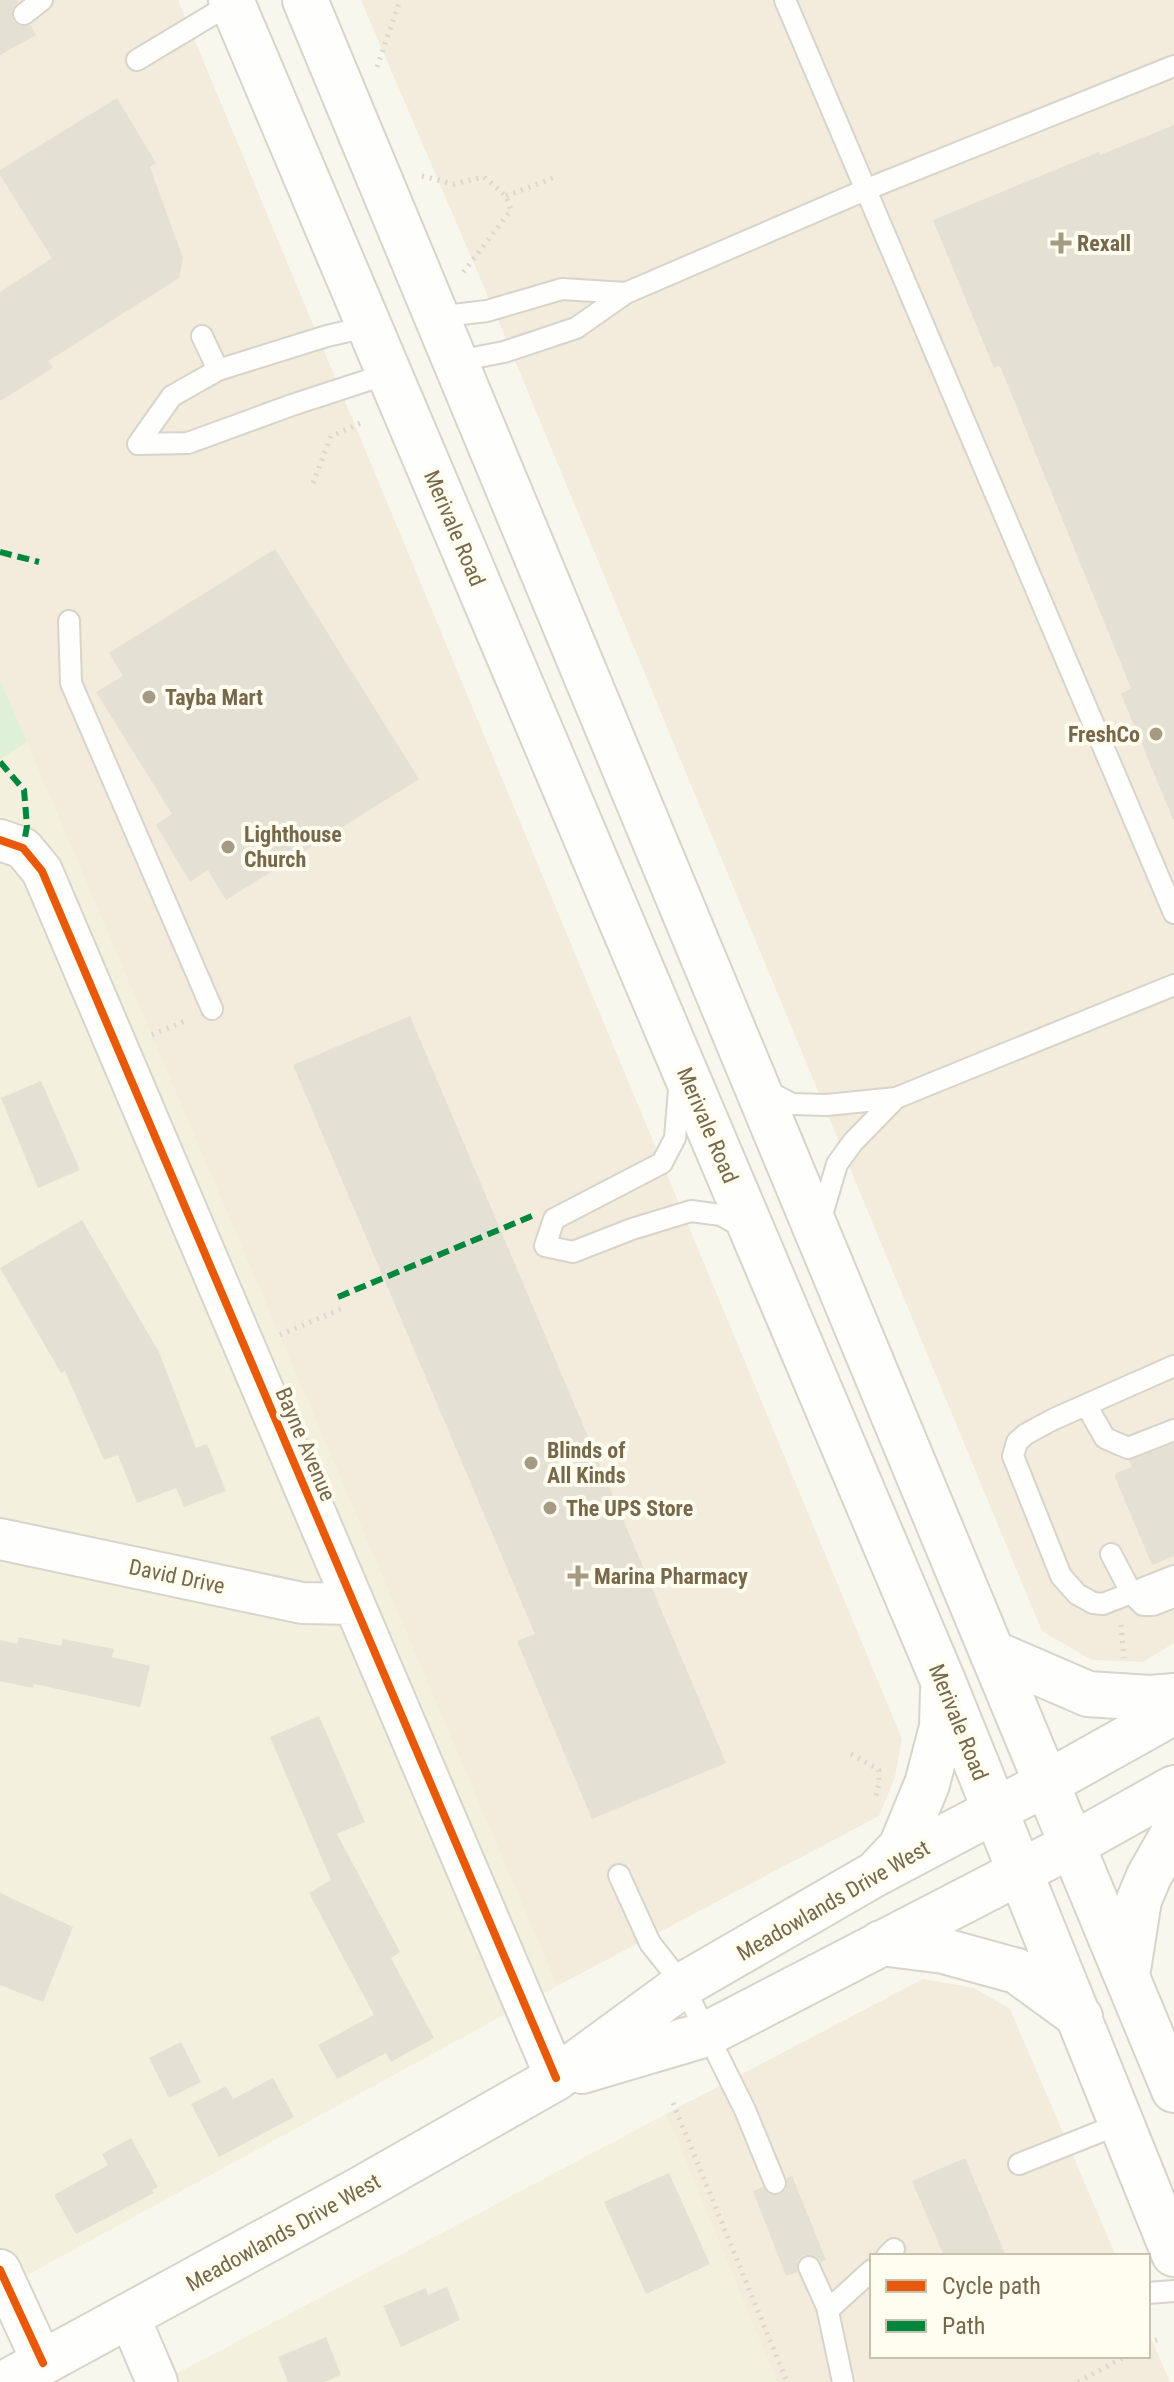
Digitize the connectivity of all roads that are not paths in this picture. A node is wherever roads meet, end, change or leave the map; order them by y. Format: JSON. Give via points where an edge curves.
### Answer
{"nodes":[{"id":1,"x":42,"y":0,"type":"edge"},
{"id":2,"x":305,"y":0,"type":"edge"},
{"id":3,"x":785,"y":0,"type":"edge"},
{"id":4,"x":231,"y":2,"type":"edge"},
{"id":5,"x":24,"y":14,"type":"dead end"},
{"id":6,"x":137,"y":60,"type":"dead end"},
{"id":7,"x":1174,"y":66,"type":"edge"},
{"id":8,"x":865,"y":190,"type":"junction"},
{"id":9,"x":626,"y":293,"type":"junction"},
{"id":10,"x":436,"y":317,"type":"junction"},
{"id":11,"x":370,"y":326,"type":"junction"},
{"id":12,"x":202,"y":336,"type":"dead end"},
{"id":13,"x":457,"y":361,"type":"junction"},
{"id":14,"x":218,"y":370,"type":"junction"},
{"id":15,"x":390,"y":373,"type":"junction"},
{"id":16,"x":69,"y":621,"type":"dead end"},
{"id":17,"x":2,"y":840,"type":"edge"},
{"id":18,"x":1174,"y":913,"type":"edge"},
{"id":19,"x":1174,"y":985,"type":"edge"},
{"id":20,"x":212,"y":1009,"type":"road end"},
{"id":21,"x":680,"y":1061,"type":"junction"},
{"id":22,"x":755,"y":1083,"type":"junction"},
{"id":23,"x":896,"y":1098,"type":"junction"},
{"id":24,"x":817,"y":1231,"type":"junction"},
{"id":25,"x":755,"y":1236,"type":"junction"},
{"id":26,"x":1174,"y":1366,"type":"edge"},
{"id":27,"x":1086,"y":1405,"type":"junction"},
{"id":28,"x":1174,"y":1430,"type":"edge"},
{"id":29,"x":0,"y":1539,"type":"edge"},
{"id":30,"x":1111,"y":1554,"type":"dead end"},
{"id":31,"x":1174,"y":1576,"type":"edge"},
{"id":32,"x":1125,"y":1597,"type":"junction"},
{"id":33,"x":1174,"y":1597,"type":"edge"},
{"id":34,"x":354,"y":1604,"type":"junction"},
{"id":35,"x":993,"y":1653,"type":"junction"},
{"id":36,"x":943,"y":1681,"type":"junction"},
{"id":37,"x":1174,"y":1696,"type":"edge"},
{"id":38,"x":1174,"y":1712,"type":"edge"},
{"id":39,"x":1047,"y":1783,"type":"junction"},
{"id":40,"x":1174,"y":1788,"type":"edge"},
{"id":41,"x":995,"y":1810,"type":"junction"},
{"id":42,"x":1174,"y":1832,"type":"edge"},
{"id":43,"x":1072,"y":1845,"type":"junction"},
{"id":44,"x":1020,"y":1871,"type":"junction"},
{"id":45,"x":875,"y":1874,"type":"junction"},
{"id":46,"x":619,"y":1875,"type":"dead end"},
{"id":47,"x":881,"y":1943,"type":"junction"},
{"id":48,"x":1127,"y":1976,"type":"junction"},
{"id":49,"x":683,"y":1985,"type":"junction"},
{"id":50,"x":1080,"y":2017,"type":"junction"},
{"id":51,"x":707,"y":2034,"type":"junction"},
{"id":52,"x":556,"y":2078,"type":"junction"},
{"id":53,"x":1174,"y":2090,"type":"edge"},
{"id":54,"x":1122,"y":2123,"type":"junction"},
{"id":55,"x":1019,"y":2164,"type":"dead end"},
{"id":56,"x":775,"y":2183,"type":"dead end"},
{"id":57,"x":1174,"y":2254,"type":"edge"},
{"id":58,"x":809,"y":2267,"type":"dead end"},
{"id":59,"x":0,"y":2270,"type":"edge"},
{"id":60,"x":870,"y":2272,"type":"edge"},
{"id":61,"x":1174,"y":2291,"type":"edge"},
{"id":62,"x":1150,"y":2293,"type":"edge"},
{"id":63,"x":828,"y":2310,"type":"junction"},
{"id":64,"x":129,"y":2316,"type":"junction"},
{"id":65,"x":25,"y":2372,"type":"edge"},
{"id":66,"x":157,"y":2382,"type":"edge"},
{"id":67,"x":843,"y":2382,"type":"edge"}],
"edges":[{"from":1,"to":5,"type":"lane"},
{"from":2,"to":10,"type":"main road"},
{"from":3,"to":8,"type":"lane"},
{"from":4,"to":6,"type":"lane"},
{"from":4,"to":11,"type":"main road","name":"Merivale Road"},
{"from":7,"to":8,"type":"lane"},
{"from":8,"to":9,"type":"lane"},
{"from":8,"to":18,"type":"lane"},
{"from":9,"to":10,"type":"lane","via":[[562,289],[487,311]]},
{"from":9,"to":13,"type":"lane","via":[[576,328]]},
{"from":10,"to":11,"type":"main road"},
{"from":10,"to":13,"type":"main road"},
{"from":11,"to":14,"type":"lane"},
{"from":11,"to":15,"type":"main road","name":"Merivale Road"},
{"from":12,"to":14,"type":"lane"},
{"from":13,"to":15,"type":"main road"},
{"from":13,"to":22,"type":"main road"},
{"from":14,"to":15,"type":"lane","via":[[172,396],[138,444],[188,443]]},
{"from":15,"to":21,"type":"main road","name":"Merivale Road"},
{"from":16,"to":20,"type":"lane","via":[[71,683]]},
{"from":17,"to":34,"type":"street","name":"Bayne Avenue","via":[[23,848],[42,871]]},
{"from":19,"to":23,"type":"lane"},
{"from":21,"to":25,"type":"main road","name":"Merivale Road"},
{"from":21,"to":25,"type":"lane","via":[[678,1123],[668,1155],[662,1163],[554,1219],[545,1246],[573,1252],[691,1211],[721,1215]]},
{"from":22,"to":23,"type":"lane","via":[[792,1104]]},
{"from":22,"to":24,"type":"main road"},
{"from":23,"to":24,"type":"lane","via":[[837,1164]]},
{"from":24,"to":35,"type":"main road"},
{"from":25,"to":36,"type":"main road","name":"Merivale Road"},
{"from":26,"to":27,"type":"lane"},
{"from":27,"to":28,"type":"lane","via":[[1105,1438],[1128,1448]]},
{"from":27,"to":32,"type":"lane","via":[[1017,1442],[1013,1456],[1066,1585],[1093,1603]]},
{"from":29,"to":34,"type":"street","name":"David Drive","via":[[302,1603]]},
{"from":30,"to":32,"type":"lane"},
{"from":31,"to":32,"type":"lane"},
{"from":32,"to":33,"type":"lane","via":[[1143,1605]]},
{"from":34,"to":52,"type":"street","name":"Bayne Avenue"},
{"from":35,"to":37,"type":"main road","via":[[1088,1694]]},
{"from":35,"to":39,"type":"main road"},
{"from":36,"to":41,"type":"main road","name":"Merivale Road"},
{"from":36,"to":45,"type":"main road","via":[[942,1727],[927,1784],[901,1847]]},
{"from":38,"to":39,"type":"main road","name":"Meadowlands Drive West"},
{"from":39,"to":41,"type":"main road","name":"Meadowlands Drive West"},
{"from":39,"to":43,"type":"main road"},
{"from":40,"to":43,"type":"main road","name":"Meadowlands Drive West"},
{"from":41,"to":44,"type":"main road","name":"Merivale Road"},
{"from":41,"to":45,"type":"main road","name":"Meadowlands Drive West"},
{"from":42,"to":48,"type":"main road","via":[[1139,1900]]},
{"from":43,"to":44,"type":"main road","name":"Meadowlands Drive West"},
{"from":43,"to":48,"type":"main road"},
{"from":44,"to":47,"type":"main road","name":"Meadowlands Drive West"},
{"from":44,"to":50,"type":"main road","name":"Merivale Road"},
{"from":45,"to":49,"type":"main road","name":"Meadowlands Drive West"},
{"from":46,"to":49,"type":"lane","via":[[650,1943]]},
{"from":47,"to":50,"type":"main road","via":[[944,1951],[1017,1971]]},
{"from":47,"to":51,"type":"main road","name":"Meadowlands Drive West"},
{"from":48,"to":53,"type":"main road"},
{"from":49,"to":51,"type":"lane"},
{"from":49,"to":52,"type":"main road","name":"Meadowlands Drive West"},
{"from":50,"to":54,"type":"main road","name":"Merivale Road"},
{"from":51,"to":52,"type":"main road","name":"Meadowlands Drive West"},
{"from":51,"to":56,"type":"lane"},
{"from":52,"to":64,"type":"main road","name":"Meadowlands Drive West"},
{"from":54,"to":55,"type":"lane"},
{"from":54,"to":57,"type":"main road","name":"Merivale Road"},
{"from":58,"to":63,"type":"lane"},
{"from":59,"to":65,"type":"street"},
{"from":60,"to":63,"type":"lane"},
{"from":61,"to":62,"type":"lane"},
{"from":63,"to":67,"type":"lane"},
{"from":64,"to":65,"type":"main road","name":"Meadowlands Drive West"},
{"from":64,"to":66,"type":"street"}]}
